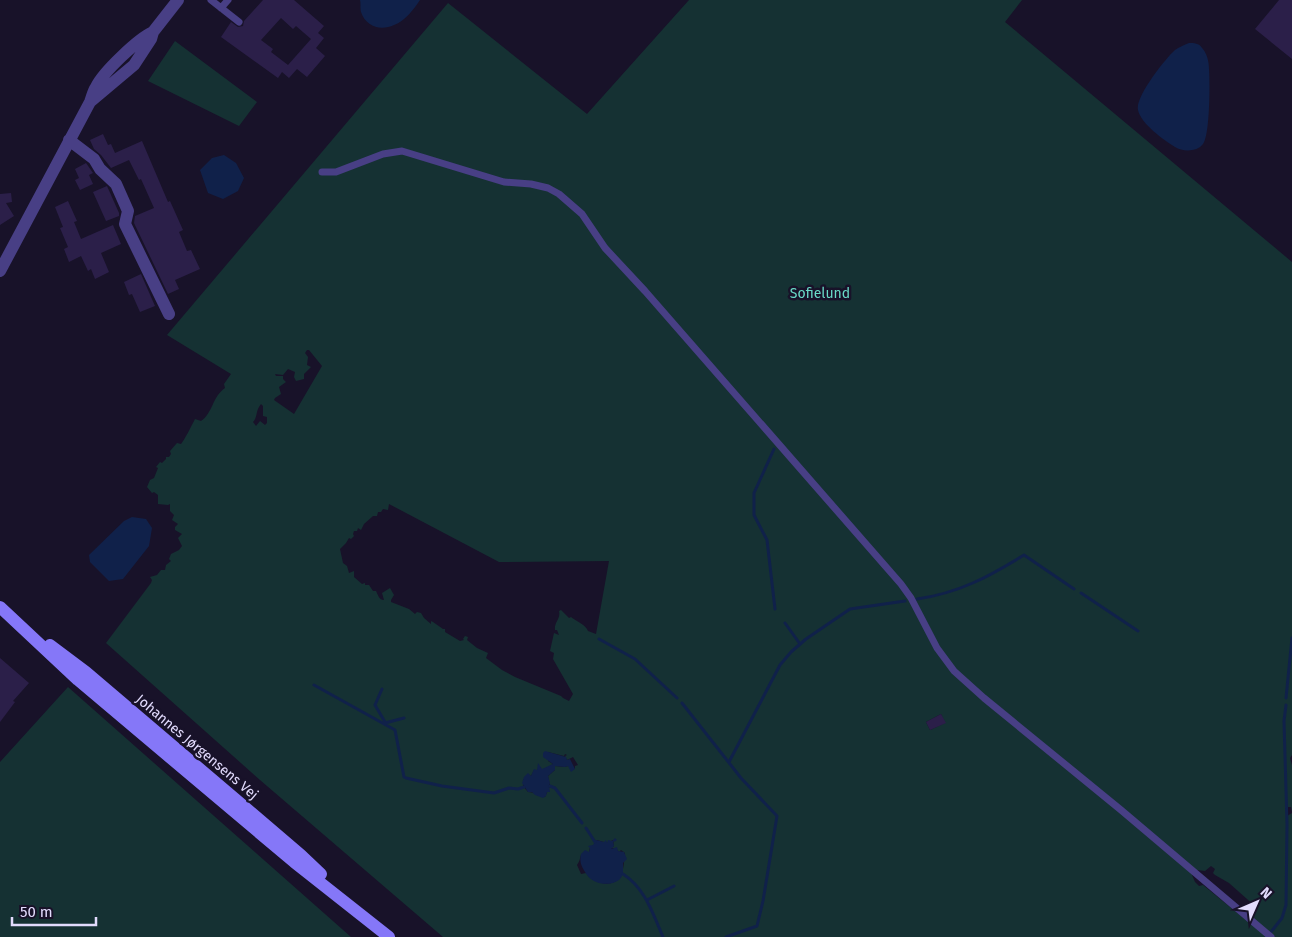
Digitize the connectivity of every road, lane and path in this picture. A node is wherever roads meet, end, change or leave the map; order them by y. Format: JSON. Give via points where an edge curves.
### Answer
{"nodes":[{"id":1,"x":178,"y":0,"type":"edge"},
{"id":2,"x":211,"y":0,"type":"edge"},
{"id":3,"x":228,"y":0,"type":"edge"},
{"id":4,"x":221,"y":8,"type":"junction"},
{"id":5,"x":240,"y":22,"type":"dead end"},
{"id":6,"x":69,"y":140,"type":"junction"},
{"id":7,"x":322,"y":172,"type":"dead end"},
{"id":8,"x":0,"y":271,"type":"edge"},
{"id":9,"x":169,"y":314,"type":"dead end"},
{"id":10,"x":0,"y":607,"type":"edge"},
{"id":11,"x":389,"y":937,"type":"edge"},
{"id":12,"x":1271,"y":937,"type":"edge"}],
"edges":[{"from":1,"to":6,"type":"street","via":[[153,32],[145,35],[96,85]]},
{"from":2,"to":4,"type":"lane"},
{"from":3,"to":4,"type":"lane"},
{"from":4,"to":5,"type":"lane"},
{"from":6,"to":8,"type":"street"},
{"from":6,"to":9,"type":"street","via":[[94,158],[100,169],[116,184],[128,211],[125,224]]},
{"from":7,"to":12,"type":"lane","via":[[336,172],[386,152],[402,151],[504,182],[539,185],[559,194],[586,218],[613,258],[902,584],[937,648],[954,671]]},
{"from":10,"to":11,"type":"street","name":"Johannes Jørgensens Vej","via":[[80,668],[204,772],[301,855]]}]}
